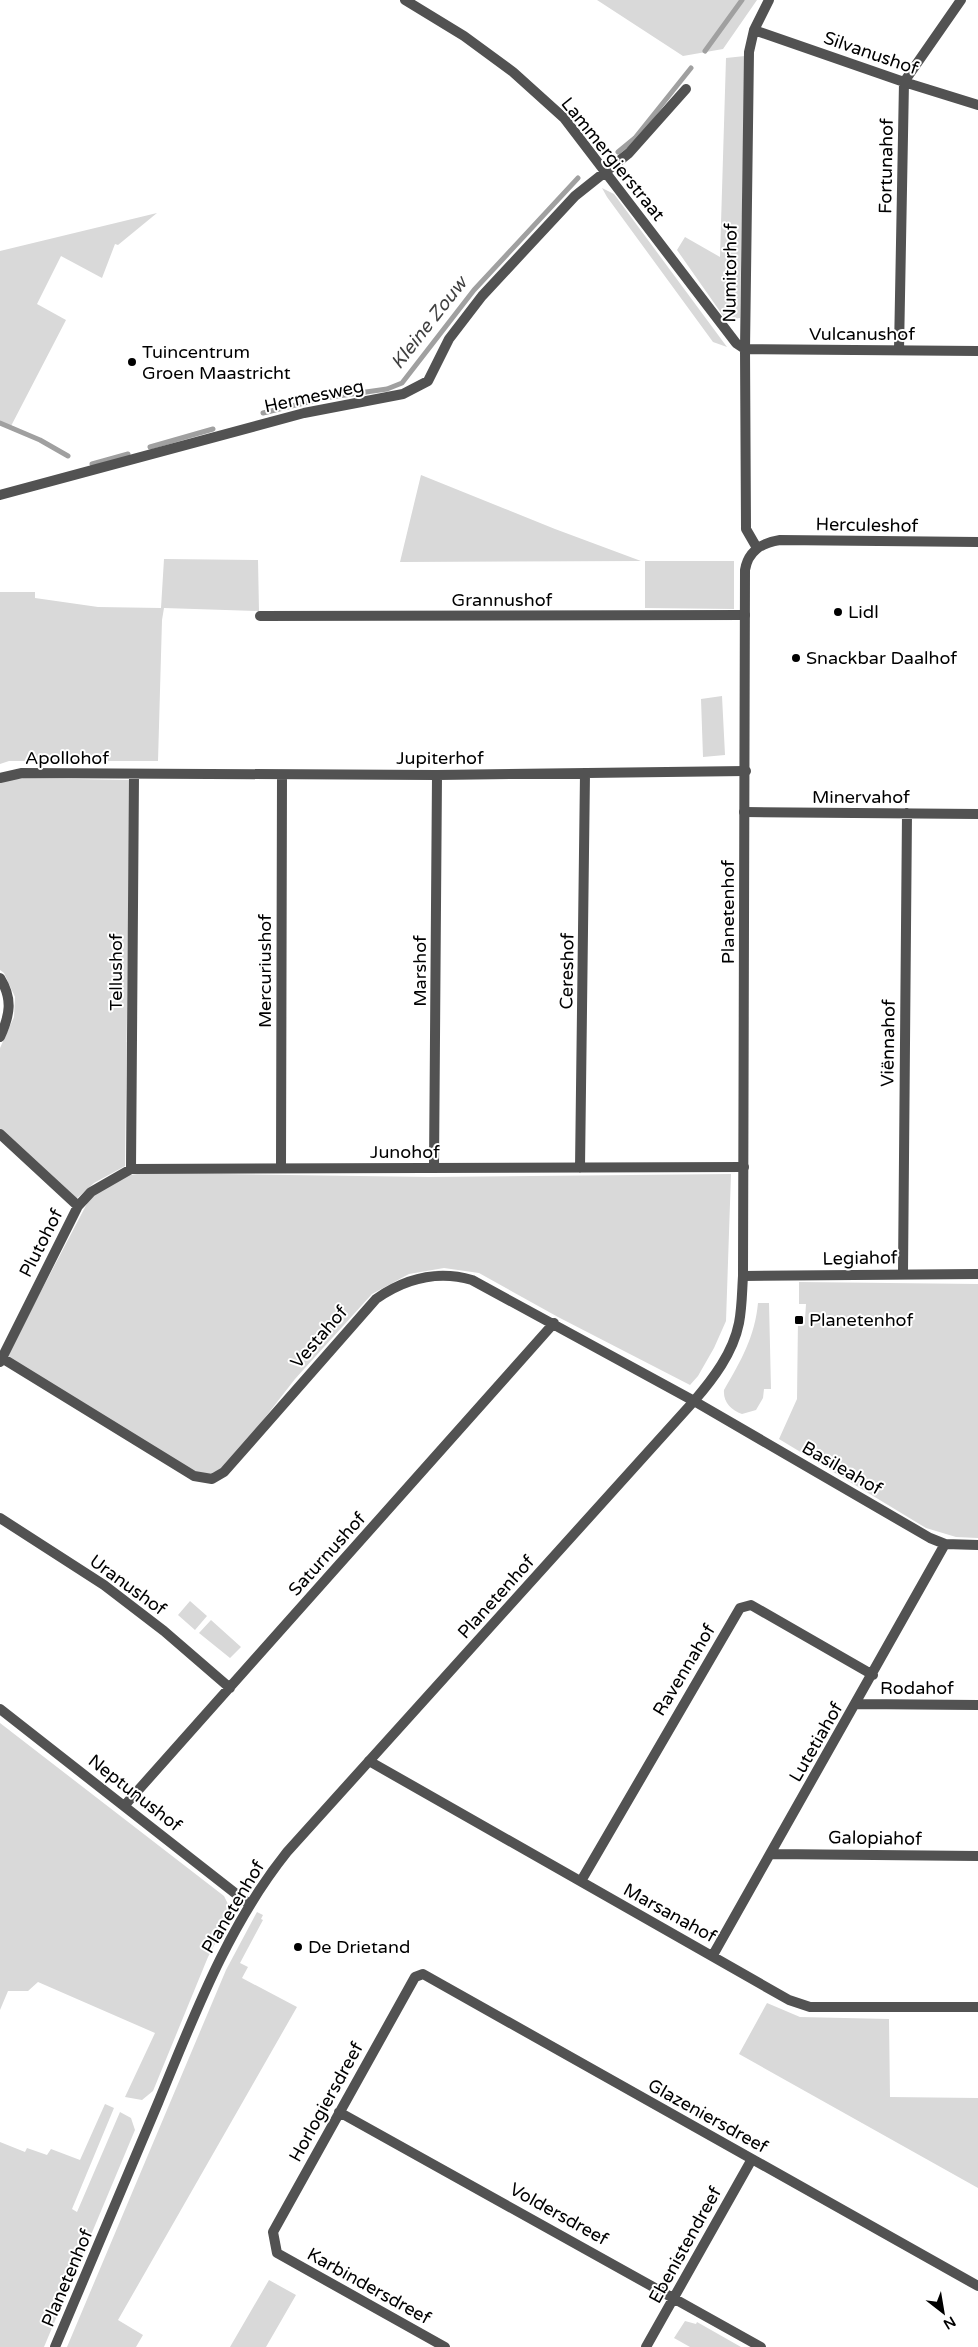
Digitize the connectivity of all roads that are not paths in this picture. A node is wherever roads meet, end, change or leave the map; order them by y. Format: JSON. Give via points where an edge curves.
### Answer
{"nodes":[{"id":1,"x":405,"y":0,"type":"edge"},
{"id":2,"x":769,"y":0,"type":"edge"},
{"id":3,"x":961,"y":0,"type":"edge"},
{"id":4,"x":754,"y":30,"type":"junction"},
{"id":5,"x":904,"y":82,"type":"junction"},
{"id":6,"x":686,"y":89,"type":"dead end"},
{"id":7,"x":978,"y":105,"type":"edge"},
{"id":8,"x":605,"y":171,"type":"junction"},
{"id":9,"x":745,"y":349,"type":"junction"},
{"id":10,"x":899,"y":350,"type":"junction"},
{"id":11,"x":978,"y":351,"type":"edge"},
{"id":12,"x":0,"y":495,"type":"edge"},
{"id":13,"x":978,"y":542,"type":"edge"},
{"id":14,"x":757,"y":548,"type":"junction"},
{"id":15,"x":745,"y":615,"type":"junction"},
{"id":16,"x":260,"y":616,"type":"dead end"},
{"id":17,"x":746,"y":771,"type":"junction"},
{"id":18,"x":585,"y":773,"type":"junction"},
{"id":19,"x":134,"y":775,"type":"junction"},
{"id":20,"x":282,"y":775,"type":"junction"},
{"id":21,"x":437,"y":775,"type":"junction"},
{"id":22,"x":0,"y":778,"type":"edge"},
{"id":23,"x":744,"y":812,"type":"junction"},
{"id":24,"x":907,"y":813,"type":"junction"},
{"id":25,"x":978,"y":814,"type":"edge"},
{"id":26,"x":0,"y":978,"type":"edge"},
{"id":27,"x":0,"y":1037,"type":"edge"},
{"id":28,"x":0,"y":1134,"type":"edge"},
{"id":29,"x":744,"y":1167,"type":"junction"},
{"id":30,"x":282,"y":1168,"type":"junction"},
{"id":31,"x":434,"y":1168,"type":"junction"},
{"id":32,"x":580,"y":1168,"type":"junction"},
{"id":33,"x":131,"y":1169,"type":"junction"},
{"id":34,"x":78,"y":1206,"type":"junction"},
{"id":35,"x":902,"y":1273,"type":"junction"},
{"id":36,"x":978,"y":1274,"type":"edge"},
{"id":37,"x":743,"y":1276,"type":"junction"},
{"id":38,"x":554,"y":1323,"type":"junction"},
{"id":39,"x":1,"y":1360,"type":"edge"},
{"id":40,"x":694,"y":1402,"type":"junction"},
{"id":41,"x":0,"y":1518,"type":"edge"},
{"id":42,"x":946,"y":1544,"type":"junction"},
{"id":43,"x":978,"y":1545,"type":"edge"},
{"id":44,"x":872,"y":1675,"type":"junction"},
{"id":45,"x":230,"y":1688,"type":"junction"},
{"id":46,"x":856,"y":1704,"type":"junction"},
{"id":47,"x":978,"y":1705,"type":"edge"},
{"id":48,"x":0,"y":1709,"type":"edge"},
{"id":49,"x":369,"y":1761,"type":"junction"},
{"id":50,"x":125,"y":1805,"type":"junction"},
{"id":51,"x":771,"y":1854,"type":"junction"},
{"id":52,"x":978,"y":1856,"type":"edge"},
{"id":53,"x":581,"y":1881,"type":"junction"},
{"id":54,"x":249,"y":1904,"type":"junction"},
{"id":55,"x":713,"y":1956,"type":"junction"},
{"id":56,"x":423,"y":1974,"type":"joint"},
{"id":57,"x":978,"y":2007,"type":"edge"},
{"id":58,"x":340,"y":2112,"type":"junction"},
{"id":59,"x":752,"y":2159,"type":"junction"},
{"id":60,"x":277,"y":2253,"type":"joint"},
{"id":61,"x":978,"y":2286,"type":"edge"},
{"id":62,"x":674,"y":2297,"type":"junction"},
{"id":63,"x":55,"y":2347,"type":"edge"},
{"id":64,"x":445,"y":2347,"type":"edge"},
{"id":65,"x":646,"y":2347,"type":"edge"},
{"id":66,"x":761,"y":2347,"type":"edge"}],
"edges":[{"from":1,"to":8,"type":"street","name":"Lammergierstraat","via":[[514,72],[564,118]]},
{"from":2,"to":4,"type":"street","name":"Numitorhof"},
{"from":3,"to":5,"type":"street"},
{"from":4,"to":5,"type":"street","name":"Silvanushof"},
{"from":4,"to":9,"type":"street","name":"Numitorhof","via":[[749,52]]},
{"from":5,"to":7,"type":"street","name":"Silvanushof"},
{"from":5,"to":10,"type":"street","name":"Fortunahof"},
{"from":6,"to":8,"type":"street","name":"Hermesweg","via":[[629,153]]},
{"from":8,"to":9,"type":"street","name":"Lammergierstraat","via":[[736,343]]},
{"from":8,"to":12,"type":"street","name":"Hermesweg","via":[[547,224],[476,303],[449,339],[428,382],[402,394],[295,415]]},
{"from":9,"to":10,"type":"street","name":"Vulcanushof"},
{"from":9,"to":14,"type":"street","name":"Numitorhof","via":[[746,530]]},
{"from":10,"to":11,"type":"street","name":"Vulcanushof"},
{"from":13,"to":14,"type":"street","name":"Herculeshof","via":[[780,540]]},
{"from":14,"to":15,"type":"street","name":"Planetenhof","via":[[746,564]]},
{"from":15,"to":16,"type":"street","name":"Grannushof"},
{"from":15,"to":17,"type":"street","name":"Planetenhof"},
{"from":17,"to":18,"type":"street","name":"Jupiterhof"},
{"from":17,"to":23,"type":"street","name":"Planetenhof"},
{"from":18,"to":21,"type":"street","name":"Jupiterhof"},
{"from":18,"to":32,"type":"street","name":"Cereshof"},
{"from":19,"to":20,"type":"street","name":"Jupiterhof"},
{"from":19,"to":22,"type":"street","name":"Apollohof","via":[[22,773]]},
{"from":19,"to":33,"type":"street","name":"Tellushof"},
{"from":20,"to":21,"type":"street","name":"Jupiterhof"},
{"from":20,"to":30,"type":"street","name":"Mercuriushof"},
{"from":21,"to":31,"type":"street","name":"Marshof"},
{"from":23,"to":24,"type":"street","name":"Minervahof"},
{"from":23,"to":29,"type":"street","name":"Planetenhof"},
{"from":24,"to":25,"type":"street","name":"Minervahof"},
{"from":24,"to":35,"type":"street","name":"Viënnahof"},
{"from":26,"to":27,"type":"street","via":[[10,1004],[8,1020]]},
{"from":28,"to":34,"type":"street","name":"Plutohof"},
{"from":29,"to":32,"type":"street","name":"Junohof"},
{"from":29,"to":37,"type":"street","name":"Planetenhof"},
{"from":30,"to":31,"type":"street","name":"Junohof"},
{"from":30,"to":33,"type":"street","name":"Junohof"},
{"from":31,"to":32,"type":"street","name":"Junohof"},
{"from":33,"to":34,"type":"street","name":"Junohof","via":[[91,1192]]},
{"from":34,"to":39,"type":"street","name":"Plutohof"},
{"from":35,"to":36,"type":"street","name":"Legiahof"},
{"from":35,"to":37,"type":"street","name":"Legiahof"},
{"from":37,"to":40,"type":"street","name":"Planetenhof","via":[[736,1332],[721,1366]]},
{"from":38,"to":39,"type":"street","name":"Vestahof","via":[[472,1280],[458,1276],[433,1275],[399,1286],[376,1299],[362,1313],[224,1472],[212,1479],[194,1476]]},
{"from":38,"to":40,"type":"street","name":"Vestahof"},
{"from":38,"to":45,"type":"street","name":"Saturnushof"},
{"from":40,"to":42,"type":"street","name":"Basileahof","via":[[930,1538]]},
{"from":40,"to":49,"type":"street","name":"Planetenhof"},
{"from":41,"to":45,"type":"street","name":"Uranushof","via":[[104,1585]]},
{"from":42,"to":43,"type":"street","name":"Basileahof"},
{"from":42,"to":44,"type":"street","name":"Lutetiahof"},
{"from":44,"to":46,"type":"street","name":"Lutetiahof"},
{"from":44,"to":53,"type":"street","name":"Ravennahof","via":[[751,1605],[740,1608]]},
{"from":45,"to":50,"type":"street","name":"Saturnushof"},
{"from":46,"to":47,"type":"street","name":"Rodahof"},
{"from":46,"to":51,"type":"street","name":"Lutetiahof"},
{"from":48,"to":50,"type":"street","name":"Neptunushof"},
{"from":49,"to":53,"type":"street","name":"Marsanahof"},
{"from":49,"to":54,"type":"street","name":"Planetenhof","via":[[287,1852]]},
{"from":50,"to":54,"type":"street","name":"Neptunushof"},
{"from":51,"to":52,"type":"street","name":"Galopiahof"},
{"from":51,"to":55,"type":"street","name":"Lutetiahof"},
{"from":53,"to":55,"type":"street","name":"Marsanahof"},
{"from":54,"to":63,"type":"street","name":"Planetenhof","via":[[203,1994]]},
{"from":55,"to":57,"type":"street","name":"Marsanahof","via":[[789,2000],[810,2007]]},
{"from":56,"to":58,"type":"street","name":"Horlogiersdreef","via":[[415,1976]]},
{"from":56,"to":59,"type":"street","name":"Glazeniersdreef"},
{"from":58,"to":60,"type":"street","name":"Horlogiersdreef","via":[[273,2232]]},
{"from":58,"to":62,"type":"street","name":"Voldersdreef"},
{"from":59,"to":61,"type":"street","name":"Glazeniersdreef"},
{"from":59,"to":62,"type":"street","name":"Ebenistendreef"},
{"from":60,"to":64,"type":"street","name":"Karbindersdreef"},
{"from":62,"to":65,"type":"street","name":"Ebenistendreef"},
{"from":62,"to":66,"type":"street","name":"Voldersdreef"}]}
